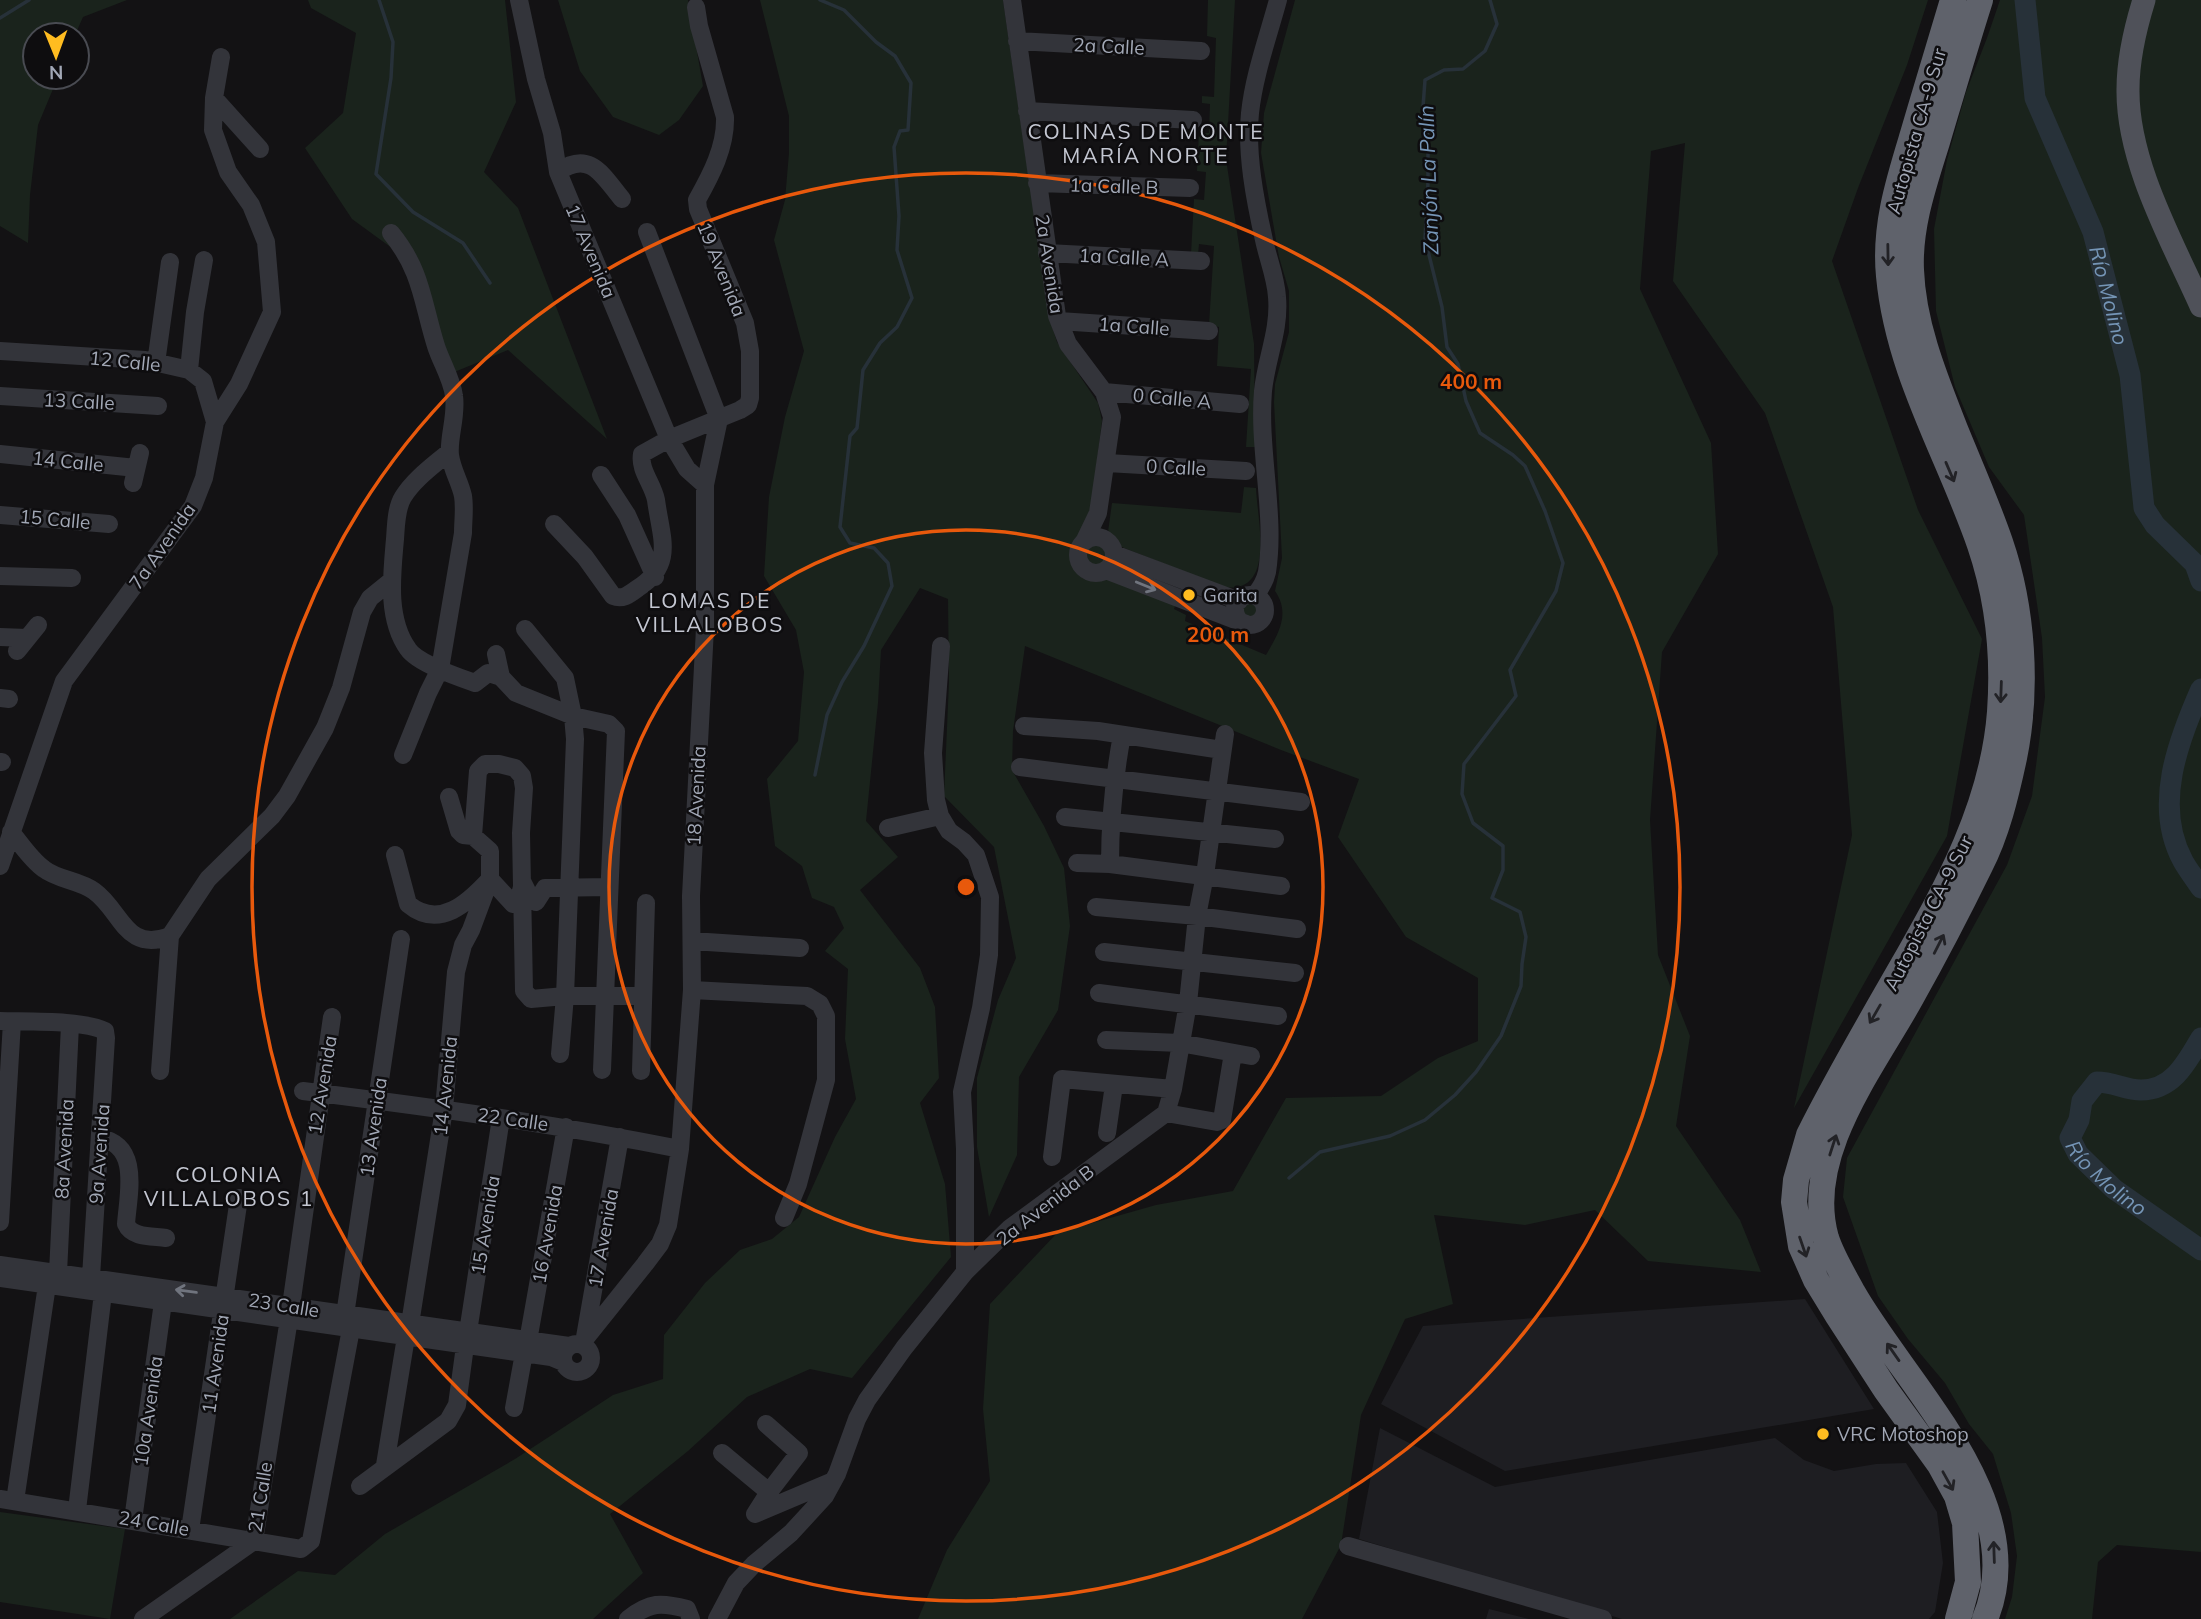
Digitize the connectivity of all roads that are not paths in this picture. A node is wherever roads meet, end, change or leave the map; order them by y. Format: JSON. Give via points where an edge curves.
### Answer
{"nodes":[{"id":1,"x":519,"y":0,"type":"edge"},
{"id":2,"x":1012,"y":0,"type":"edge"},
{"id":3,"x":1278,"y":0,"type":"edge"},
{"id":4,"x":1953,"y":0,"type":"edge"},
{"id":5,"x":1980,"y":0,"type":"edge"},
{"id":6,"x":2144,"y":0,"type":"edge"},
{"id":7,"x":696,"y":7,"type":"dead end"},
{"id":8,"x":1017,"y":41,"type":"junction"},
{"id":9,"x":1201,"y":51,"type":"dead end"},
{"id":10,"x":221,"y":57,"type":"dead end"},
{"id":11,"x":214,"y":98,"type":"junction"},
{"id":12,"x":1027,"y":111,"type":"junction"},
{"id":13,"x":1193,"y":120,"type":"dead end"},
{"id":14,"x":260,"y":149,"type":"dead end"},
{"id":15,"x":558,"y":172,"type":"junction"},
{"id":16,"x":1037,"y":183,"type":"junction"},
{"id":17,"x":1190,"y":188,"type":"dead end"},
{"id":18,"x":622,"y":199,"type":"dead end"},
{"id":19,"x":647,"y":232,"type":"dead end"},
{"id":20,"x":391,"y":233,"type":"dead end"},
{"id":21,"x":1047,"y":253,"type":"junction"},
{"id":22,"x":204,"y":260,"type":"dead end"},
{"id":23,"x":1200,"y":261,"type":"dead end"},
{"id":24,"x":170,"y":262,"type":"dead end"},
{"id":25,"x":2201,"y":306,"type":"edge"},
{"id":26,"x":1059,"y":321,"type":"junction"},
{"id":27,"x":1209,"y":331,"type":"dead end"},
{"id":28,"x":0,"y":351,"type":"edge"},
{"id":29,"x":156,"y":363,"type":"junction"},
{"id":30,"x":190,"y":370,"type":"junction"},
{"id":31,"x":1104,"y":392,"type":"junction"},
{"id":32,"x":0,"y":396,"type":"edge"},
{"id":33,"x":1240,"y":404,"type":"dead end"},
{"id":34,"x":158,"y":406,"type":"dead end"},
{"id":35,"x":719,"y":419,"type":"junction"},
{"id":36,"x":215,"y":422,"type":"junction"},
{"id":37,"x":669,"y":439,"type":"junction"},
{"id":38,"x":449,"y":452,"type":"junction"},
{"id":39,"x":0,"y":454,"type":"edge"},
{"id":40,"x":1107,"y":463,"type":"junction"},
{"id":41,"x":136,"y":468,"type":"dead end"},
{"id":42,"x":1246,"y":471,"type":"dead end"},
{"id":43,"x":601,"y":475,"type":"dead end"},
{"id":44,"x":705,"y":485,"type":"junction"},
{"id":45,"x":656,"y":503,"type":"junction"},
{"id":46,"x":1098,"y":513,"type":"junction"},
{"id":47,"x":0,"y":515,"type":"edge"},
{"id":48,"x":627,"y":515,"type":"junction"},
{"id":49,"x":554,"y":524,"type":"dead end"},
{"id":50,"x":95,"y":537,"type":"dead end"},
{"id":51,"x":1085,"y":540,"type":"junction"},
{"id":52,"x":1109,"y":555,"type":"junction"},
{"id":53,"x":0,"y":576,"type":"edge"},
{"id":54,"x":70,"y":576,"type":"dead end"},
{"id":55,"x":655,"y":577,"type":"junction"},
{"id":56,"x":391,"y":581,"type":"junction"},
{"id":57,"x":1202,"y":598,"type":"junction"},
{"id":58,"x":1247,"y":598,"type":"junction"},
{"id":59,"x":1246,"y":624,"type":"junction"},
{"id":60,"x":525,"y":629,"type":"dead end"},
{"id":61,"x":0,"y":637,"type":"edge"},
{"id":62,"x":27,"y":638,"type":"dead end"},
{"id":63,"x":941,"y":646,"type":"dead end"},
{"id":64,"x":496,"y":654,"type":"dead end"},
{"id":65,"x":440,"y":669,"type":"junction"},
{"id":66,"x":501,"y":677,"type":"junction"},
{"id":67,"x":573,"y":716,"type":"junction"},
{"id":68,"x":1024,"y":726,"type":"dead end"},
{"id":69,"x":1122,"y":736,"type":"junction"},
{"id":70,"x":403,"y":755,"type":"dead end"},
{"id":71,"x":1020,"y":767,"type":"dead end"},
{"id":72,"x":1114,"y":778,"type":"junction"},
{"id":73,"x":1217,"y":791,"type":"junction"},
{"id":74,"x":449,"y":797,"type":"dead end"},
{"id":75,"x":1301,"y":802,"type":"dead end"},
{"id":76,"x":940,"y":816,"type":"junction"},
{"id":77,"x":1065,"y":817,"type":"dead end"},
{"id":78,"x":1110,"y":821,"type":"junction"},
{"id":79,"x":887,"y":828,"type":"dead end"},
{"id":80,"x":1211,"y":831,"type":"junction"},
{"id":81,"x":11,"y":832,"type":"junction"},
{"id":82,"x":473,"y":836,"type":"junction"},
{"id":83,"x":1275,"y":839,"type":"dead end"},
{"id":84,"x":396,"y":855,"type":"dead end"},
{"id":85,"x":1077,"y":863,"type":"dead end"},
{"id":86,"x":1110,"y":863,"type":"junction"},
{"id":87,"x":0,"y":866,"type":"edge"},
{"id":88,"x":1205,"y":875,"type":"junction"},
{"id":89,"x":490,"y":879,"type":"junction"},
{"id":90,"x":523,"y":883,"type":"junction"},
{"id":91,"x":1281,"y":886,"type":"dead end"},
{"id":92,"x":569,"y":887,"type":"junction"},
{"id":93,"x":609,"y":887,"type":"junction"},
{"id":94,"x":646,"y":903,"type":"dead end"},
{"id":95,"x":1096,"y":907,"type":"dead end"},
{"id":96,"x":1197,"y":916,"type":"junction"},
{"id":97,"x":1297,"y":929,"type":"dead end"},
{"id":98,"x":170,"y":936,"type":"junction"},
{"id":99,"x":401,"y":939,"type":"dead end"},
{"id":100,"x":692,"y":941,"type":"junction"},
{"id":101,"x":800,"y":948,"type":"dead end"},
{"id":102,"x":1104,"y":952,"type":"dead end"},
{"id":103,"x":1191,"y":961,"type":"junction"},
{"id":104,"x":1295,"y":973,"type":"dead end"},
{"id":105,"x":692,"y":990,"type":"junction"},
{"id":106,"x":1099,"y":993,"type":"dead end"},
{"id":107,"x":565,"y":996,"type":"junction"},
{"id":108,"x":606,"y":996,"type":"junction"},
{"id":109,"x":642,"y":996,"type":"junction"},
{"id":110,"x":1188,"y":1003,"type":"junction"},
{"id":111,"x":1278,"y":1016,"type":"dead end"},
{"id":112,"x":332,"y":1017,"type":"dead end"},
{"id":113,"x":6,"y":1022,"type":"edge"},
{"id":114,"x":70,"y":1025,"type":"junction"},
{"id":115,"x":1106,"y":1040,"type":"dead end"},
{"id":116,"x":1180,"y":1043,"type":"junction"},
{"id":117,"x":1233,"y":1053,"type":"junction"},
{"id":118,"x":560,"y":1054,"type":"dead end"},
{"id":119,"x":1251,"y":1056,"type":"dead end"},
{"id":120,"x":602,"y":1070,"type":"dead end"},
{"id":121,"x":160,"y":1071,"type":"dead end"},
{"id":122,"x":641,"y":1071,"type":"dead end"},
{"id":123,"x":1115,"y":1085,"type":"junction"},
{"id":124,"x":1173,"y":1089,"type":"junction"},
{"id":125,"x":312,"y":1093,"type":"junction"},
{"id":126,"x":377,"y":1100,"type":"junction"},
{"id":127,"x":444,"y":1109,"type":"junction"},
{"id":128,"x":1166,"y":1113,"type":"junction"},
{"id":129,"x":501,"y":1118,"type":"junction"},
{"id":130,"x":566,"y":1127,"type":"junction"},
{"id":131,"x":1107,"y":1133,"type":"dead end"},
{"id":132,"x":620,"y":1137,"type":"junction"},
{"id":133,"x":100,"y":1138,"type":"junction"},
{"id":134,"x":680,"y":1149,"type":"junction"},
{"id":135,"x":1052,"y":1157,"type":"dead end"},
{"id":136,"x":239,"y":1198,"type":"dead end"},
{"id":137,"x":784,"y":1218,"type":"dead end"},
{"id":138,"x":0,"y":1222,"type":"edge"},
{"id":139,"x":166,"y":1238,"type":"dead end"},
{"id":140,"x":0,"y":1265,"type":"edge"},
{"id":141,"x":965,"y":1272,"type":"junction"},
{"id":142,"x":91,"y":1277,"type":"junction"},
{"id":143,"x":0,"y":1278,"type":"edge"},
{"id":144,"x":52,"y":1279,"type":"junction"},
{"id":145,"x":103,"y":1293,"type":"junction"},
{"id":146,"x":163,"y":1302,"type":"junction"},
{"id":147,"x":224,"y":1303,"type":"junction"},
{"id":148,"x":290,"y":1313,"type":"junction"},
{"id":149,"x":348,"y":1322,"type":"junction"},
{"id":150,"x":408,"y":1331,"type":"junction"},
{"id":151,"x":467,"y":1339,"type":"junction"},
{"id":152,"x":526,"y":1347,"type":"junction"},
{"id":153,"x":575,"y":1347,"type":"junction"},
{"id":154,"x":514,"y":1408,"type":"dead end"},
{"id":155,"x":766,"y":1424,"type":"dead end"},
{"id":156,"x":723,"y":1453,"type":"dead end"},
{"id":157,"x":385,"y":1465,"type":"junction"},
{"id":158,"x":833,"y":1481,"type":"junction"},
{"id":159,"x":360,"y":1486,"type":"dead end"},
{"id":160,"x":769,"y":1492,"type":"junction"},
{"id":161,"x":8,"y":1500,"type":"edge"},
{"id":162,"x":77,"y":1510,"type":"junction"},
{"id":163,"x":133,"y":1520,"type":"junction"},
{"id":164,"x":190,"y":1530,"type":"junction"},
{"id":165,"x":254,"y":1541,"type":"junction"},
{"id":166,"x":308,"y":1546,"type":"joint"},
{"id":167,"x":1348,"y":1546,"type":"dead end"},
{"id":168,"x":143,"y":1619,"type":"edge"},
{"id":169,"x":628,"y":1619,"type":"edge"},
{"id":170,"x":691,"y":1619,"type":"edge"},
{"id":171,"x":717,"y":1619,"type":"edge"},
{"id":172,"x":1603,"y":1619,"type":"edge"},
{"id":173,"x":1958,"y":1619,"type":"edge"},
{"id":174,"x":1985,"y":1619,"type":"edge"}],
"edges":[{"from":1,"to":15,"type":"street","name":"17 Avenida"},
{"from":2,"to":8,"type":"street","name":"2a Avenida"},
{"from":3,"to":58,"type":"street","via":[[1250,114],[1254,182],[1275,281],[1278,322],[1263,391],[1267,572]]},
{"from":4,"to":173,"type":"highway","name":"Autopista CA-9 Sur","one_way":true,"via":[[1894,200],[1889,276],[1908,370],[1983,558],[1999,634],[2000,714],[1983,795],[1962,857],[1809,1135],[1794,1202],[1801,1246],[1816,1280],[1957,1496],[1965,1523],[1968,1582]]},
{"from":174,"to":5,"type":"highway","name":"Autopista CA-9 Sur","one_way":true,"via":[[1995,1571],[1994,1536],[1986,1506],[1966,1459],[1841,1271],[1826,1238],[1822,1210],[1822,1181],[1851,1103],[1983,861],[2004,800],[2020,716],[2019,633],[2010,578],[2000,541],[1931,366],[1918,326],[1911,274],[1918,204]]},
{"from":6,"to":25,"type":"main road","via":[[2130,54],[2127,91],[2133,130],[2144,176]]},
{"from":7,"to":35,"type":"street","name":"19 Avenida","via":[[726,130],[697,200],[698,209],[745,323],[750,351],[748,405]]},
{"from":8,"to":9,"type":"street","name":"2a Calle"},
{"from":8,"to":12,"type":"street","name":"2a Avenida"},
{"from":10,"to":11,"type":"street","name":"7a Avenida"},
{"from":11,"to":14,"type":"street"},
{"from":11,"to":36,"type":"street","name":"7a Avenida","via":[[213,130],[224,161],[251,205],[266,242],[272,312],[239,384]]},
{"from":12,"to":13,"type":"street"},
{"from":12,"to":16,"type":"street","name":"2a Avenida"},
{"from":15,"to":18,"type":"street","via":[[569,164],[590,164]]},
{"from":15,"to":37,"type":"street","name":"17 Avenida"},
{"from":16,"to":17,"type":"street","name":"1a Calle B"},
{"from":16,"to":21,"type":"street","name":"2a Avenida"},
{"from":19,"to":35,"type":"street"},
{"from":20,"to":38,"type":"street","via":[[421,283],[454,396]]},
{"from":21,"to":23,"type":"street","name":"1a Calle A"},
{"from":21,"to":26,"type":"street","name":"2a Avenida"},
{"from":22,"to":30,"type":"street"},
{"from":24,"to":29,"type":"street"},
{"from":26,"to":27,"type":"street","name":"1a Calle"},
{"from":26,"to":31,"type":"street","name":"2a Avenida","via":[[1068,344]]},
{"from":28,"to":29,"type":"street","name":"12 Calle"},
{"from":29,"to":30,"type":"street","name":"12 Calle"},
{"from":30,"to":36,"type":"street","via":[[203,381]]},
{"from":31,"to":33,"type":"street","name":"0 Calle A"},
{"from":31,"to":40,"type":"street","name":"2a Avenida","via":[[1111,417]]},
{"from":32,"to":34,"type":"street","name":"13 Calle"},
{"from":35,"to":37,"type":"street"},
{"from":35,"to":44,"type":"street","name":"18 Avenida"},
{"from":36,"to":81,"type":"street","name":"7a Avenida","via":[[204,478],[193,506],[64,681]]},
{"from":37,"to":44,"type":"street","name":"17 Avenida","via":[[687,469]]},
{"from":37,"to":45,"type":"street","via":[[642,454]]},
{"from":38,"to":56,"type":"street","via":[[401,500]]},
{"from":38,"to":65,"type":"street","via":[[463,495],[463,533]]},
{"from":39,"to":41,"type":"street","name":"14 Calle"},
{"from":40,"to":42,"type":"street","name":"0 Calle"},
{"from":40,"to":46,"type":"street","name":"2a Avenida"},
{"from":43,"to":48,"type":"street"},
{"from":44,"to":100,"type":"street","name":"18 Avenida","via":[[705,628]]},
{"from":45,"to":48,"type":"street"},
{"from":45,"to":55,"type":"street","via":[[662,559]]},
{"from":46,"to":51,"type":"street","name":"2a Avenida"},
{"from":46,"to":52,"type":"street","name":"2a Avenida"},
{"from":47,"to":50,"type":"street","name":"15 Calle","via":[[113,519]]},
{"from":48,"to":55,"type":"street"},
{"from":49,"to":55,"type":"street","via":[[613,596],[622,597]]},
{"from":51,"to":52,"type":"street","via":[[1096,537]]},
{"from":51,"to":52,"type":"street","via":[[1078,549],[1078,561],[1090,572],[1096,573]]},
{"from":52,"to":57,"type":"street"},
{"from":53,"to":54,"type":"street"},
{"from":56,"to":65,"type":"street","via":[[400,632],[409,651]]},
{"from":56,"to":98,"type":"street","via":[[370,598],[362,612],[325,728],[287,796],[208,880]]},
{"from":57,"to":58,"type":"street"},
{"from":57,"to":59,"type":"street"},
{"from":58,"to":59,"type":"street","via":[[1236,606],[1236,615]]},
{"from":58,"to":59,"type":"street","via":[[1265,607],[1256,624]]},
{"from":60,"to":67,"type":"street","via":[[565,678]]},
{"from":61,"to":62,"type":"street"},
{"from":63,"to":76,"type":"street","via":[[933,753]]},
{"from":64,"to":66,"type":"street"},
{"from":65,"to":66,"type":"street","via":[[475,682],[488,673]]},
{"from":65,"to":70,"type":"street"},
{"from":66,"to":67,"type":"street","via":[[516,693]]},
{"from":67,"to":92,"type":"street","via":[[576,739]]},
{"from":67,"to":93,"type":"street","via":[[609,724],[616,731]]},
{"from":68,"to":69,"type":"street"},
{"from":69,"to":72,"type":"street"},
{"from":69,"to":73,"type":"street","via":[[1224,742]]},
{"from":71,"to":72,"type":"street"},
{"from":72,"to":73,"type":"street"},
{"from":72,"to":78,"type":"street"},
{"from":73,"to":75,"type":"street"},
{"from":73,"to":80,"type":"street"},
{"from":74,"to":82,"type":"street","via":[[460,831]]},
{"from":76,"to":79,"type":"street"},
{"from":76,"to":141,"type":"street","via":[[949,831],[976,855],[990,897],[982,1008],[962,1092]]},
{"from":77,"to":78,"type":"street"},
{"from":78,"to":80,"type":"street"},
{"from":78,"to":86,"type":"street"},
{"from":80,"to":83,"type":"street"},
{"from":80,"to":88,"type":"street"},
{"from":81,"to":87,"type":"street","name":"7a Avenida"},
{"from":81,"to":98,"type":"street","via":[[44,869],[94,891],[138,938]]},
{"from":82,"to":89,"type":"street","name":"14 Avenida","via":[[490,851]]},
{"from":82,"to":90,"type":"street","via":[[478,771],[485,764],[515,768],[524,788],[520,833]]},
{"from":84,"to":89,"type":"street","via":[[408,904],[424,915],[452,911]]},
{"from":85,"to":86,"type":"street"},
{"from":86,"to":88,"type":"street"},
{"from":88,"to":91,"type":"street"},
{"from":88,"to":96,"type":"street"},
{"from":89,"to":90,"type":"street","via":[[513,904]]},
{"from":89,"to":127,"type":"street","name":"14 Avenida","via":[[456,972]]},
{"from":90,"to":92,"type":"street","via":[[536,902],[545,888]]},
{"from":90,"to":107,"type":"street","via":[[524,991],[531,999]]},
{"from":92,"to":93,"type":"street"},
{"from":92,"to":107,"type":"street"},
{"from":93,"to":108,"type":"street"},
{"from":94,"to":109,"type":"street"},
{"from":95,"to":96,"type":"street"},
{"from":96,"to":97,"type":"street"},
{"from":96,"to":103,"type":"street"},
{"from":98,"to":121,"type":"street"},
{"from":99,"to":126,"type":"street","name":"13 Avenida"},
{"from":100,"to":101,"type":"street"},
{"from":100,"to":105,"type":"street","name":"18 Avenida"},
{"from":102,"to":103,"type":"street"},
{"from":103,"to":104,"type":"street"},
{"from":103,"to":110,"type":"street"},
{"from":105,"to":134,"type":"street","name":"18 Avenida"},
{"from":105,"to":137,"type":"street","via":[[807,996],[820,1004],[826,1016],[822,1102]]},
{"from":106,"to":110,"type":"street"},
{"from":107,"to":108,"type":"street"},
{"from":107,"to":118,"type":"street"},
{"from":108,"to":109,"type":"street"},
{"from":108,"to":120,"type":"street"},
{"from":109,"to":122,"type":"street"},
{"from":110,"to":111,"type":"street"},
{"from":110,"to":116,"type":"street"},
{"from":112,"to":125,"type":"street","name":"12 Avenida"},
{"from":113,"to":114,"type":"street"},
{"from":113,"to":138,"type":"street"},
{"from":114,"to":133,"type":"street","name":"9a Avenida","via":[[105,1031]]},
{"from":114,"to":144,"type":"street","name":"8a Avenida"},
{"from":115,"to":116,"type":"street"},
{"from":116,"to":117,"type":"street"},
{"from":116,"to":124,"type":"street"},
{"from":117,"to":119,"type":"street"},
{"from":117,"to":128,"type":"street","via":[[1222,1120]]},
{"from":123,"to":124,"type":"street"},
{"from":123,"to":131,"type":"street"},
{"from":123,"to":135,"type":"street","via":[[1062,1079]]},
{"from":124,"to":128,"type":"street"},
{"from":125,"to":126,"type":"street","name":"22 Calle"},
{"from":125,"to":148,"type":"street","name":"12 Avenida"},
{"from":126,"to":127,"type":"street","name":"22 Calle"},
{"from":126,"to":149,"type":"street","name":"13 Avenida"},
{"from":127,"to":129,"type":"street","name":"22 Calle"},
{"from":127,"to":150,"type":"street","name":"14 Avenida"},
{"from":128,"to":141,"type":"street","name":"2a Avenida B","via":[[1010,1228]]},
{"from":129,"to":130,"type":"street","name":"22 Calle"},
{"from":129,"to":151,"type":"street","name":"15 Avenida"},
{"from":130,"to":132,"type":"street","name":"22 Calle"},
{"from":130,"to":152,"type":"street","name":"16 Avenida"},
{"from":132,"to":134,"type":"street","name":"22 Calle"},
{"from":132,"to":153,"type":"street","name":"17 Avenida"},
{"from":133,"to":139,"type":"street","via":[[115,1144],[130,1167],[129,1231]]},
{"from":133,"to":142,"type":"street","name":"9a Avenida"},
{"from":134,"to":153,"type":"street","name":"18 Avenida","via":[[660,1244]]},
{"from":136,"to":147,"type":"street","name":"11 Avenida"},
{"from":140,"to":144,"type":"street","name":"23 Calle"},
{"from":141,"to":158,"type":"street","name":"2a Avenida B","via":[[867,1400]]},
{"from":142,"to":144,"type":"street","name":"23 Calle"},
{"from":147,"to":142,"type":"street","name":"23 Calle","one_way":true},
{"from":143,"to":144,"type":"street","name":"23 Calle"},
{"from":144,"to":145,"type":"street","name":"23 Calle"},
{"from":144,"to":161,"type":"street","name":"8a Avenida"},
{"from":145,"to":146,"type":"street","name":"23 Calle"},
{"from":145,"to":162,"type":"street"},
{"from":146,"to":147,"type":"street","name":"23 Calle"},
{"from":146,"to":163,"type":"street","name":"10a Avenida"},
{"from":147,"to":148,"type":"street","name":"23 Calle"},
{"from":147,"to":164,"type":"street","name":"11 Avenida"},
{"from":148,"to":149,"type":"street","name":"23 Calle"},
{"from":148,"to":165,"type":"street","name":"21 Calle"},
{"from":149,"to":150,"type":"street","name":"23 Calle"},
{"from":149,"to":166,"type":"street","name":"13 Avenida"},
{"from":150,"to":151,"type":"street","name":"23 Calle"},
{"from":150,"to":157,"type":"street","name":"14 Avenida"},
{"from":151,"to":152,"type":"street","name":"23 Calle"},
{"from":151,"to":157,"type":"street","name":"15 Avenida","via":[[457,1405],[448,1422]]},
{"from":152,"to":153,"type":"street","name":"23 Calle"},
{"from":152,"to":154,"type":"street","name":"16 Avenida"},
{"from":155,"to":160,"type":"street","via":[[799,1453]]},
{"from":156,"to":160,"type":"street"},
{"from":157,"to":159,"type":"street"},
{"from":158,"to":160,"type":"street","via":[[755,1514]]},
{"from":158,"to":171,"type":"street","name":"2a Avenida B","via":[[813,1511],[736,1583]]},
{"from":161,"to":162,"type":"street","name":"24 Calle"},
{"from":162,"to":163,"type":"street","name":"24 Calle"},
{"from":163,"to":164,"type":"street","name":"24 Calle"},
{"from":164,"to":165,"type":"street","name":"24 Calle"},
{"from":165,"to":166,"type":"street","name":"24 Calle","via":[[301,1549]]},
{"from":165,"to":168,"type":"street","name":"21 Calle"},
{"from":167,"to":172,"type":"street"},
{"from":169,"to":170,"type":"street","via":[[659,1603],[687,1609]]}]}
